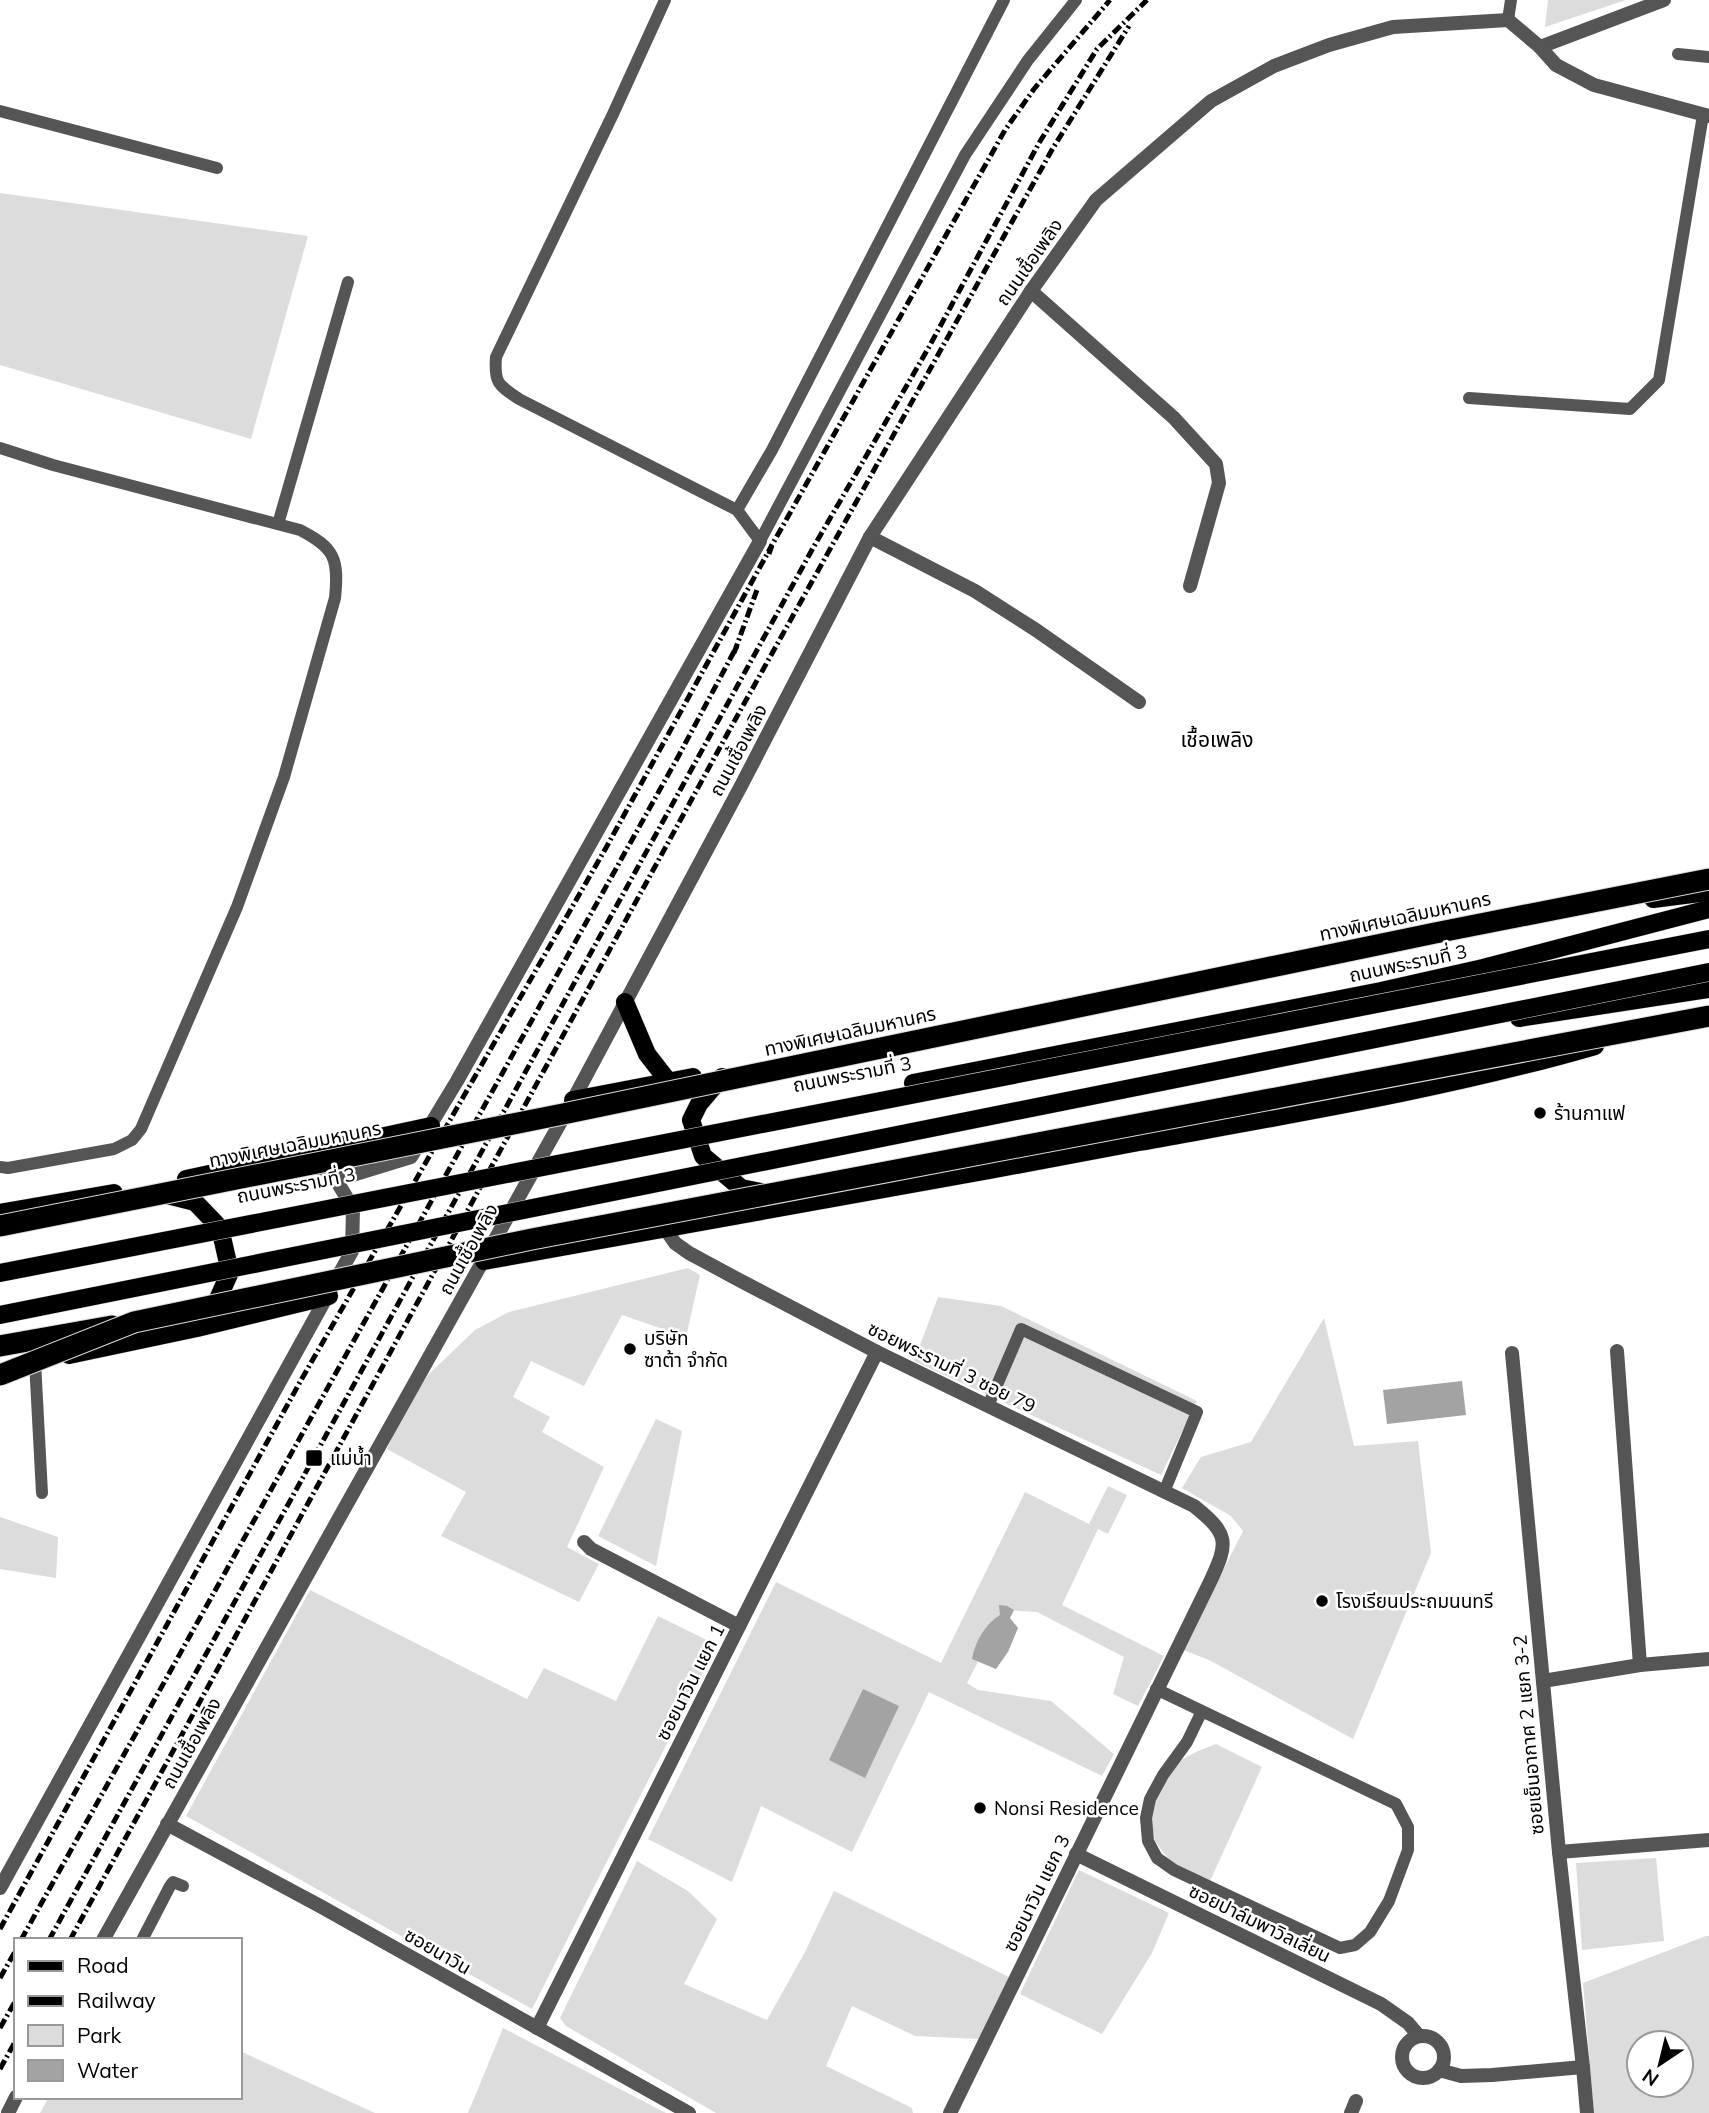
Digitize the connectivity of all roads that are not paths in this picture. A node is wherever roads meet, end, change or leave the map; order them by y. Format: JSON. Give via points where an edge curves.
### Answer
{"nodes":[{"id":1,"x":664,"y":0,"type":"edge"},
{"id":2,"x":1004,"y":0,"type":"edge"},
{"id":3,"x":1076,"y":0,"type":"edge"},
{"id":4,"x":1511,"y":0,"type":"edge"},
{"id":5,"x":1664,"y":0,"type":"edge"},
{"id":6,"x":1508,"y":20,"type":"junction"},
{"id":7,"x":1540,"y":47,"type":"junction"},
{"id":8,"x":1678,"y":54,"type":"dead end"},
{"id":9,"x":1709,"y":57,"type":"edge"},
{"id":10,"x":0,"y":111,"type":"edge"},
{"id":11,"x":1706,"y":116,"type":"edge"},
{"id":12,"x":217,"y":168,"type":"dead end"},
{"id":13,"x":348,"y":282,"type":"dead end"},
{"id":14,"x":1031,"y":291,"type":"junction"},
{"id":15,"x":1468,"y":398,"type":"dead end"},
{"id":16,"x":0,"y":448,"type":"edge"},
{"id":17,"x":737,"y":510,"type":"junction"},
{"id":18,"x":278,"y":524,"type":"junction"},
{"id":19,"x":870,"y":537,"type":"junction"},
{"id":20,"x":760,"y":541,"type":"junction"},
{"id":21,"x":1190,"y":586,"type":"dead end"},
{"id":22,"x":1139,"y":702,"type":"dead end"},
{"id":23,"x":1709,"y":879,"type":"edge"},
{"id":24,"x":1709,"y":892,"type":"edge"},
{"id":25,"x":1709,"y":909,"type":"edge"},
{"id":26,"x":1709,"y":939,"type":"edge"},
{"id":27,"x":1709,"y":972,"type":"edge"},
{"id":28,"x":1709,"y":989,"type":"edge"},
{"id":29,"x":625,"y":1002,"type":"junction"},
{"id":30,"x":1709,"y":1014,"type":"edge"},
{"id":31,"x":729,"y":1070,"type":"junction"},
{"id":32,"x":668,"y":1082,"type":"junction"},
{"id":33,"x":573,"y":1100,"type":"junction"},
{"id":34,"x":431,"y":1126,"type":"junction"},
{"id":35,"x":299,"y":1154,"type":"junction"},
{"id":36,"x":0,"y":1167,"type":"edge"},
{"id":37,"x":336,"y":1180,"type":"junction"},
{"id":38,"x":139,"y":1189,"type":"junction"},
{"id":39,"x":813,"y":1203,"type":"junction"},
{"id":40,"x":0,"y":1213,"type":"edge"},
{"id":41,"x":0,"y":1226,"type":"edge"},
{"id":42,"x":666,"y":1230,"type":"junction"},
{"id":43,"x":484,"y":1261,"type":"junction"},
{"id":44,"x":0,"y":1266,"type":"edge"},
{"id":45,"x":0,"y":1273,"type":"edge"},
{"id":46,"x":328,"y":1296,"type":"junction"},
{"id":47,"x":0,"y":1308,"type":"edge"},
{"id":48,"x":0,"y":1315,"type":"edge"},
{"id":49,"x":134,"y":1322,"type":"junction"},
{"id":50,"x":197,"y":1328,"type":"junction"},
{"id":51,"x":0,"y":1346,"type":"edge"},
{"id":52,"x":1617,"y":1351,"type":"dead end"},
{"id":53,"x":877,"y":1352,"type":"junction"},
{"id":54,"x":1512,"y":1353,"type":"dead end"},
{"id":55,"x":35,"y":1362,"type":"junction"},
{"id":56,"x":0,"y":1369,"type":"edge"},
{"id":57,"x":0,"y":1376,"type":"edge"},
{"id":58,"x":988,"y":1406,"type":"junction"},
{"id":59,"x":1164,"y":1492,"type":"junction"},
{"id":60,"x":42,"y":1493,"type":"dead end"},
{"id":61,"x":1222,"y":1537,"type":"joint"},
{"id":62,"x":584,"y":1542,"type":"dead end"},
{"id":63,"x":739,"y":1626,"type":"junction"},
{"id":64,"x":1709,"y":1659,"type":"edge"},
{"id":65,"x":1640,"y":1665,"type":"junction"},
{"id":66,"x":1543,"y":1681,"type":"junction"},
{"id":67,"x":1156,"y":1689,"type":"junction"},
{"id":68,"x":1202,"y":1711,"type":"junction"},
{"id":69,"x":167,"y":1825,"type":"junction"},
{"id":70,"x":1709,"y":1840,"type":"edge"},
{"id":71,"x":1559,"y":1852,"type":"junction"},
{"id":72,"x":1076,"y":1854,"type":"junction"},
{"id":73,"x":183,"y":1886,"type":"dead end"},
{"id":74,"x":0,"y":1888,"type":"edge"},
{"id":75,"x":104,"y":1938,"type":"edge"},
{"id":76,"x":143,"y":1938,"type":"edge"},
{"id":77,"x":537,"y":2028,"type":"junction"},
{"id":78,"x":1419,"y":2036,"type":"junction"},
{"id":79,"x":1583,"y":2067,"type":"junction"},
{"id":80,"x":1439,"y":2070,"type":"junction"},
{"id":81,"x":689,"y":2113,"type":"edge"},
{"id":82,"x":950,"y":2113,"type":"edge"},
{"id":83,"x":1587,"y":2113,"type":"edge"}],
"edges":[{"from":1,"to":17,"type":"lane","via":[[496,357],[495,375],[504,390],[519,399]]},
{"from":2,"to":17,"type":"lane"},
{"from":3,"to":20,"type":"lane","via":[[1028,60],[965,155]]},
{"from":4,"to":6,"type":"lane"},
{"from":5,"to":7,"type":"street"},
{"from":6,"to":7,"type":"street"},
{"from":6,"to":14,"type":"street","name":"ถนนเชื้อเพลิง","via":[[1380,30],[1274,66],[1211,101],[1096,200]]},
{"from":7,"to":11,"type":"street","via":[[1556,65],[1594,85]]},
{"from":8,"to":9,"type":"lane"},
{"from":10,"to":12,"type":"lane"},
{"from":11,"to":15,"type":"lane","via":[[1659,380],[1651,391],[1630,409]]},
{"from":13,"to":18,"type":"lane"},
{"from":14,"to":19,"type":"street","name":"ถนนเชื้อเพลิง"},
{"from":14,"to":21,"type":"street","via":[[1174,418],[1216,464],[1219,483]]},
{"from":16,"to":18,"type":"lane"},
{"from":17,"to":20,"type":"lane"},
{"from":18,"to":36,"type":"lane","via":[[325,545],[337,565],[335,598],[284,777],[237,907],[141,1129],[132,1140],[114,1149]]},
{"from":19,"to":22,"type":"street","via":[[975,591]]},
{"from":19,"to":29,"type":"street","name":"ถนนเชื้อเพลิง"},
{"from":20,"to":34,"type":"street"},
{"from":23,"to":41,"type":"highway","name":"ทางพิเศษเฉลิมมหานคร","bridge":true},
{"from":24,"to":31,"type":"main road","name":"ถนนพระรามที่ 3","via":[[1357,941]]},
{"from":25,"to":44,"type":"main road","name":"ถนนพระรามที่ 3","via":[[1394,988]]},
{"from":26,"to":45,"type":"main road","name":"ถนนพระรามที่ 3","bridge":true},
{"from":27,"to":48,"type":"main road","bridge":true},
{"from":28,"to":47,"type":"main road","via":[[1390,1039],[921,1124]]},
{"from":29,"to":32,"type":"main road","via":[[647,1054]]},
{"from":29,"to":33,"type":"street","name":"ถนนเชื้อเพลิง"},
{"from":30,"to":39,"type":"main road","via":[[1447,1084]]},
{"from":30,"to":49,"type":"highway","bridge":true,"via":[[532,1239]]},
{"from":31,"to":32,"type":"main road","name":"ถนนพระรามที่ 3"},
{"from":31,"to":39,"type":"main road","via":[[691,1120],[703,1156],[741,1188]]},
{"from":32,"to":33,"type":"main road","name":"ถนนพระรามที่ 3"},
{"from":33,"to":43,"type":"street","name":"ถนนเชื้อเพลิง"},
{"from":34,"to":35,"type":"main road","name":"ถนนพระรามที่ 3"},
{"from":34,"to":37,"type":"street","via":[[411,1157]]},
{"from":35,"to":37,"type":"street"},
{"from":35,"to":38,"type":"main road","name":"ถนนพระรามที่ 3"},
{"from":37,"to":46,"type":"street","via":[[353,1208],[352,1251]]},
{"from":38,"to":40,"type":"main road","name":"ถนนพระรามที่ 3"},
{"from":38,"to":50,"type":"main road","via":[[195,1202],[220,1228],[230,1272]]},
{"from":39,"to":42,"type":"main road"},
{"from":42,"to":43,"type":"main road"},
{"from":42,"to":53,"type":"street","name":"ซอยพระรามที่ 3 ซอย 79","via":[[689,1253]]},
{"from":43,"to":69,"type":"street","name":"ถนนเชื้อเพลิง"},
{"from":46,"to":50,"type":"main road"},
{"from":46,"to":74,"type":"street"},
{"from":49,"to":51,"type":"highway","bridge":true},
{"from":49,"to":57,"type":"highway","bridge":true},
{"from":50,"to":55,"type":"main road"},
{"from":52,"to":65,"type":"street"},
{"from":53,"to":58,"type":"street","name":"ซอยพระรามที่ 3 ซอย 79"},
{"from":53,"to":63,"type":"street","name":"ซอยนาวิน แยก 1"},
{"from":54,"to":66,"type":"street","name":"ซอยเย็นอากาศ 2 แยก 3-2"},
{"from":55,"to":56,"type":"main road"},
{"from":55,"to":60,"type":"lane"},
{"from":58,"to":59,"type":"street","name":"ซอยพระรามที่ 3 ซอย 79"},
{"from":58,"to":59,"type":"lane","via":[[1021,1329],[1197,1412]]},
{"from":59,"to":61,"type":"street","name":"ซอยพระรามที่ 3 ซอย 79","via":[[1194,1506],[1219,1528]]},
{"from":61,"to":67,"type":"street","name":"ซอยนาวิน แยก 3","via":[[1220,1559]]},
{"from":62,"to":63,"type":"street"},
{"from":63,"to":77,"type":"street","name":"ซอยนาวิน แยก 1"},
{"from":64,"to":65,"type":"street"},
{"from":65,"to":66,"type":"street"},
{"from":66,"to":71,"type":"street","name":"ซอยเย็นอากาศ 2 แยก 3-2"},
{"from":67,"to":68,"type":"lane"},
{"from":67,"to":72,"type":"street","name":"ซอยนาวิน แยก 3"},
{"from":68,"to":68,"type":"lane","via":[[1150,1798],[1148,1841],[1157,1858],[1340,1948],[1355,1945],[1370,1932],[1389,1901],[1408,1850],[1408,1827],[1396,1804]]},
{"from":69,"to":75,"type":"street","name":"ถนนเชื้อเพลิง"},
{"from":69,"to":77,"type":"street","name":"ซอยนาวิน"},
{"from":70,"to":71,"type":"street"},
{"from":71,"to":79,"type":"street","name":"ซอยเย็นอากาศ 2 แยก 3-2"},
{"from":72,"to":78,"type":"street","name":"ซอยปาล์มพาวิลเลี่ยน","via":[[1381,2004]]},
{"from":72,"to":82,"type":"street","name":"ซอยนาวิน แยก 3"},
{"from":73,"to":76,"type":"lane","via":[[173,1882]]},
{"from":77,"to":81,"type":"street","name":"ซอยนาวิน"},
{"from":78,"to":80,"type":"street","name":"ซอยปาล์มพาวิลเลี่ยน","via":[[1440,2045],[1444,2058]]},
{"from":78,"to":80,"type":"street","via":[[1405,2046],[1404,2067],[1422,2078]]},
{"from":79,"to":80,"type":"street","via":[[1471,2076]]},
{"from":79,"to":83,"type":"street","name":"ซอยเย็นอากาศ 2 แยก 3-2"}]}
